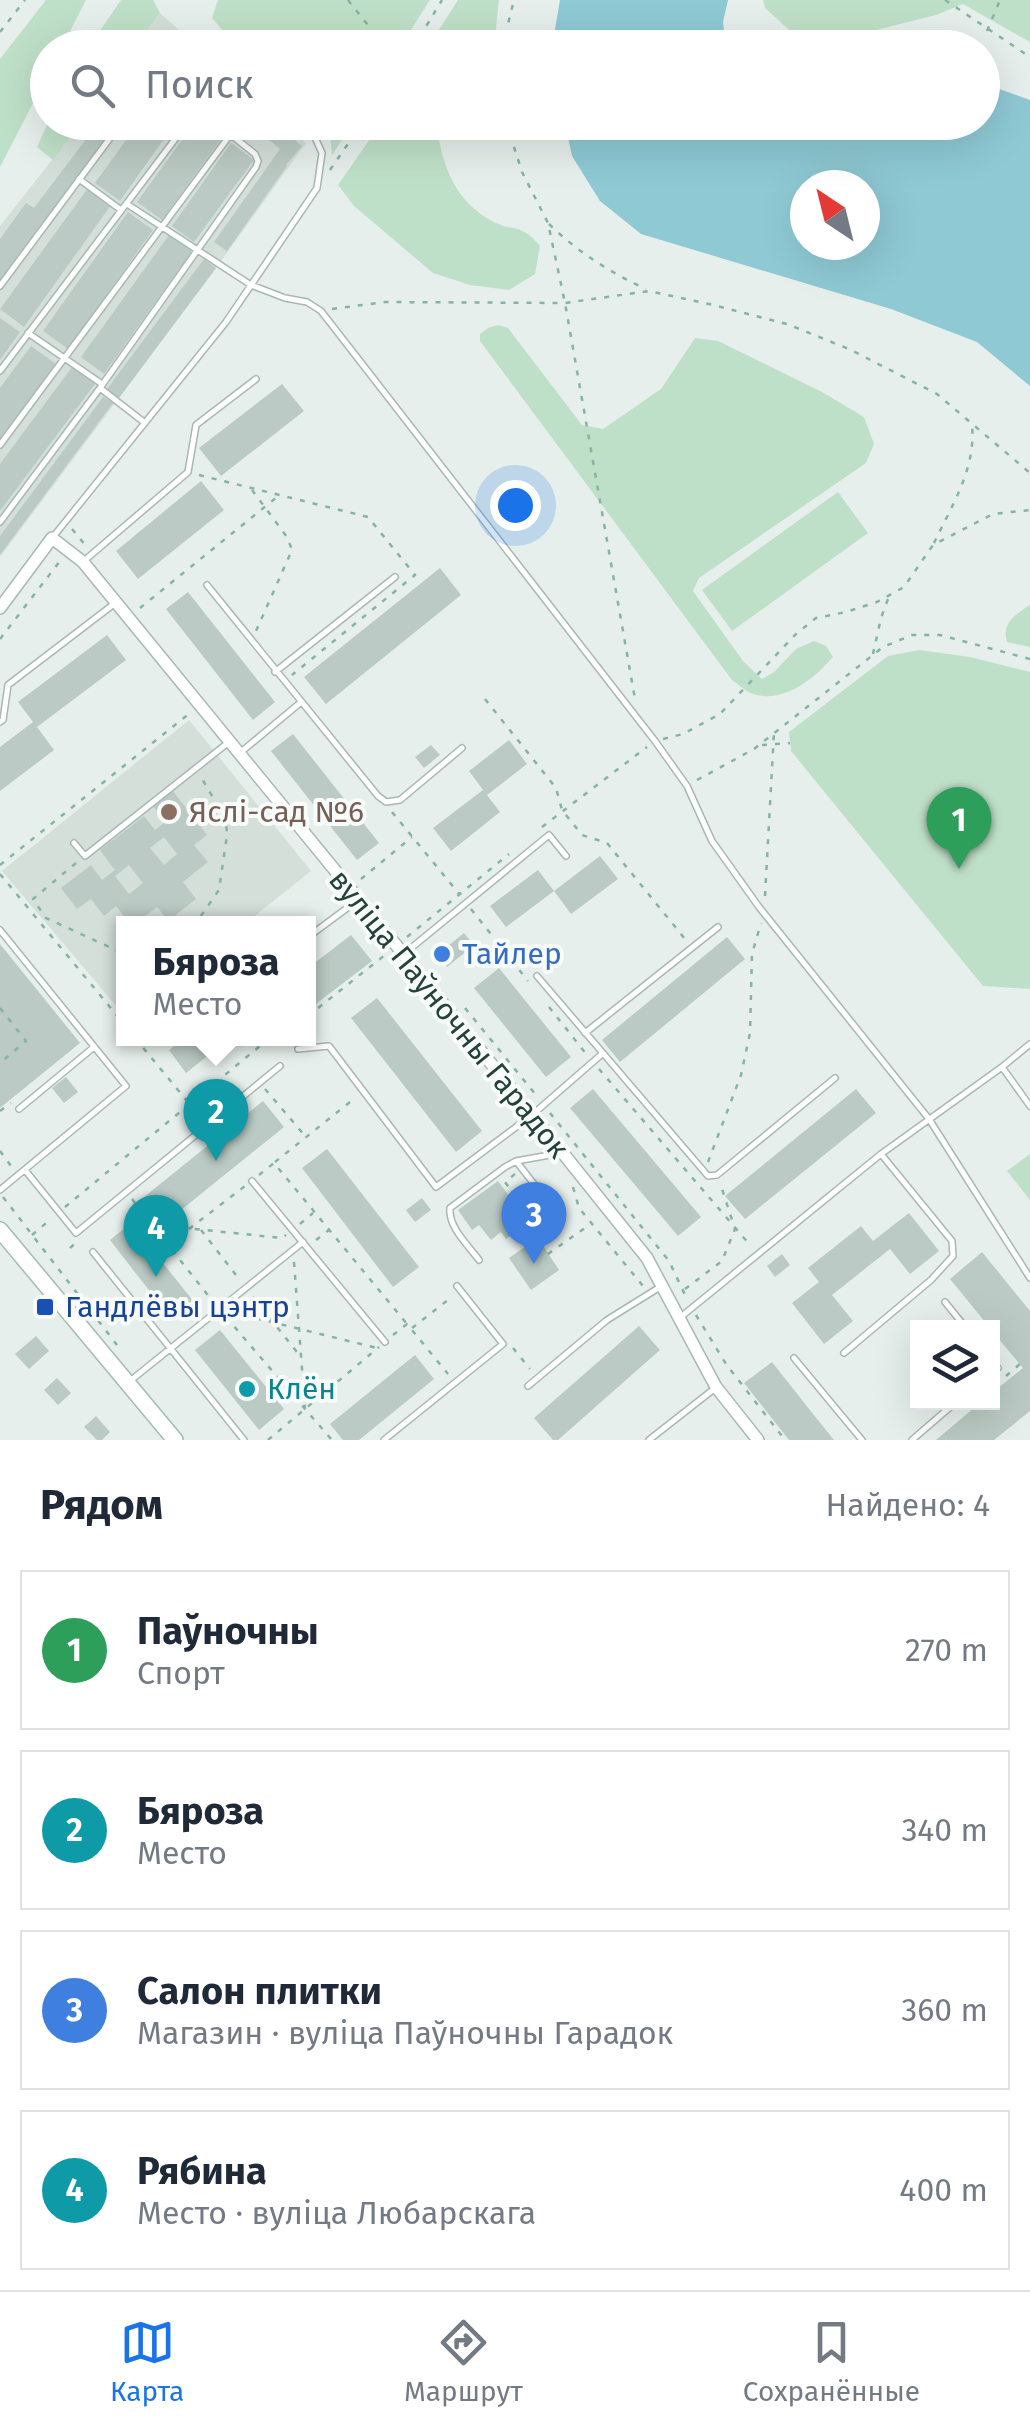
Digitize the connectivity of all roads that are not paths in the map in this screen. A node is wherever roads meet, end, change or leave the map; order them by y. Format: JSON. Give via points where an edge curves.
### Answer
{"nodes":[{"id":1,"x":109,"y":140,"type":"edge"},
{"id":2,"x":175,"y":140,"type":"edge"},
{"id":3,"x":226,"y":140,"type":"edge"},
{"id":4,"x":237,"y":140,"type":"edge"},
{"id":5,"x":316,"y":140,"type":"edge"},
{"id":6,"x":79,"y":180,"type":"junction"},
{"id":7,"x":127,"y":204,"type":"junction"},
{"id":8,"x":122,"y":211,"type":"junction"},
{"id":9,"x":162,"y":227,"type":"junction"},
{"id":10,"x":198,"y":250,"type":"junction"},
{"id":11,"x":251,"y":284,"type":"junction"},
{"id":12,"x":0,"y":286,"type":"edge"},
{"id":13,"x":28,"y":333,"type":"junction"},
{"id":14,"x":63,"y":358,"type":"junction"},
{"id":15,"x":0,"y":371,"type":"edge"},
{"id":16,"x":256,"y":379,"type":"dead end"},
{"id":17,"x":101,"y":386,"type":"junction"},
{"id":18,"x":145,"y":423,"type":"junction"},
{"id":19,"x":0,"y":445,"type":"edge"},
{"id":20,"x":0,"y":522,"type":"edge"},
{"id":21,"x":52,"y":538,"type":"junction"},
{"id":22,"x":83,"y":562,"type":"junction"},
{"id":23,"x":395,"y":576,"type":"dead end"},
{"id":24,"x":207,"y":585,"type":"dead end"},
{"id":25,"x":117,"y":602,"type":"junction"},
{"id":26,"x":0,"y":608,"type":"edge"},
{"id":27,"x":276,"y":672,"type":"junction"},
{"id":28,"x":300,"y":703,"type":"junction"},
{"id":29,"x":0,"y":722,"type":"edge"},
{"id":30,"x":230,"y":742,"type":"junction"},
{"id":31,"x":462,"y":748,"type":"dead end"},
{"id":32,"x":239,"y":754,"type":"junction"},
{"id":33,"x":74,"y":844,"type":"dead end"},
{"id":34,"x":566,"y":856,"type":"dead end"},
{"id":35,"x":358,"y":900,"type":"junction"},
{"id":36,"x":718,"y":927,"type":"dead end"},
{"id":37,"x":0,"y":930,"type":"edge"},
{"id":38,"x":316,"y":931,"type":"edge"},
{"id":39,"x":404,"y":955,"type":"junction"},
{"id":40,"x":537,"y":976,"type":"dead end"},
{"id":41,"x":585,"y":1034,"type":"junction"},
{"id":42,"x":1030,"y":1044,"type":"edge"},
{"id":43,"x":94,"y":1047,"type":"junction"},
{"id":44,"x":298,"y":1049,"type":"dead end"},
{"id":45,"x":602,"y":1054,"type":"junction"},
{"id":46,"x":280,"y":1066,"type":"dead end"},
{"id":47,"x":1002,"y":1067,"type":"junction"},
{"id":48,"x":835,"y":1078,"type":"dead end"},
{"id":49,"x":1030,"y":1106,"type":"edge"},
{"id":50,"x":19,"y":1109,"type":"dead end"},
{"id":51,"x":532,"y":1115,"type":"junction"},
{"id":52,"x":929,"y":1119,"type":"junction"},
{"id":53,"x":558,"y":1149,"type":"junction"},
{"id":54,"x":881,"y":1154,"type":"junction"},
{"id":55,"x":516,"y":1161,"type":"junction"},
{"id":56,"x":25,"y":1170,"type":"junction"},
{"id":57,"x":252,"y":1180,"type":"dead end"},
{"id":58,"x":0,"y":1192,"type":"edge"},
{"id":59,"x":548,"y":1202,"type":"dead end"},
{"id":60,"x":0,"y":1230,"type":"edge"},
{"id":61,"x":305,"y":1245,"type":"junction"},
{"id":62,"x":93,"y":1252,"type":"dead end"},
{"id":63,"x":480,"y":1260,"type":"dead end"},
{"id":64,"x":1030,"y":1278,"type":"edge"},
{"id":65,"x":663,"y":1286,"type":"junction"},
{"id":66,"x":459,"y":1288,"type":"road end"},
{"id":67,"x":945,"y":1302,"type":"dead end"},
{"id":68,"x":680,"y":1318,"type":"junction"},
{"id":69,"x":960,"y":1320,"type":"edge"},
{"id":70,"x":385,"y":1342,"type":"road end"},
{"id":71,"x":170,"y":1349,"type":"junction"},
{"id":72,"x":844,"y":1353,"type":"dead end"},
{"id":73,"x":794,"y":1358,"type":"dead end"},
{"id":74,"x":128,"y":1383,"type":"junction"},
{"id":75,"x":528,"y":1386,"type":"dead end"},
{"id":76,"x":716,"y":1387,"type":"junction"},
{"id":77,"x":947,"y":1410,"type":"edge"},
{"id":78,"x":175,"y":1440,"type":"edge"},
{"id":79,"x":244,"y":1440,"type":"edge"},
{"id":80,"x":384,"y":1440,"type":"edge"},
{"id":81,"x":648,"y":1440,"type":"edge"},
{"id":82,"x":758,"y":1440,"type":"edge"},
{"id":83,"x":862,"y":1440,"type":"edge"},
{"id":84,"x":912,"y":1440,"type":"edge"}],
"edges":[{"from":1,"to":6,"type":"lane"},
{"from":2,"to":7,"type":"lane"},
{"from":3,"to":9,"type":"lane"},
{"from":4,"to":10,"type":"lane","via":[[255,154],[256,167]]},
{"from":5,"to":11,"type":"lane","via":[[322,154],[317,188]]},
{"from":6,"to":8,"type":"lane"},
{"from":6,"to":12,"type":"lane"},
{"from":7,"to":8,"type":"lane"},
{"from":7,"to":9,"type":"lane"},
{"from":8,"to":13,"type":"lane"},
{"from":9,"to":10,"type":"lane"},
{"from":9,"to":14,"type":"lane"},
{"from":10,"to":11,"type":"lane"},
{"from":10,"to":17,"type":"lane"},
{"from":11,"to":18,"type":"lane"},
{"from":11,"to":52,"type":"lane","via":[[321,310],[655,741],[687,786],[712,842]]},
{"from":13,"to":14,"type":"lane"},
{"from":13,"to":15,"type":"lane"},
{"from":14,"to":17,"type":"lane"},
{"from":14,"to":19,"type":"lane"},
{"from":16,"to":22,"type":"lane","via":[[196,425],[188,472]]},
{"from":17,"to":18,"type":"lane"},
{"from":17,"to":20,"type":"lane"},
{"from":18,"to":21,"type":"lane"},
{"from":21,"to":22,"type":"street","name":"вуліца Паўночны Гарадок"},
{"from":21,"to":26,"type":"street"},
{"from":22,"to":25,"type":"street","name":"вуліца Паўночны Гарадок"},
{"from":23,"to":27,"type":"lane"},
{"from":24,"to":27,"type":"lane"},
{"from":25,"to":29,"type":"lane","via":[[8,685]]},
{"from":25,"to":30,"type":"street","name":"вуліца Паўночны Гарадок"},
{"from":27,"to":28,"type":"lane"},
{"from":28,"to":31,"type":"lane","via":[[386,802],[400,800]]},
{"from":28,"to":32,"type":"lane"},
{"from":30,"to":32,"type":"street","name":"вуліца Паўночны Гарадок"},
{"from":30,"to":33,"type":"lane","via":[[85,856]]},
{"from":32,"to":35,"type":"street","name":"вуліца Паўночны Гарадок"},
{"from":34,"to":39,"type":"lane","via":[[549,836]]},
{"from":35,"to":38,"type":"lane"},
{"from":35,"to":39,"type":"street","name":"вуліца Паўночны Гарадок"},
{"from":36,"to":41,"type":"lane"},
{"from":37,"to":43,"type":"lane"},
{"from":39,"to":51,"type":"street","name":"вуліца Паўночны Гарадок"},
{"from":40,"to":41,"type":"lane"},
{"from":41,"to":45,"type":"lane"},
{"from":42,"to":47,"type":"lane"},
{"from":43,"to":50,"type":"lane"},
{"from":43,"to":56,"type":"lane","via":[[126,1086]]},
{"from":44,"to":51,"type":"lane","via":[[330,1046],[436,1187]]},
{"from":45,"to":48,"type":"lane","via":[[708,1176]]},
{"from":45,"to":51,"type":"lane"},
{"from":46,"to":56,"type":"lane","via":[[76,1233]]},
{"from":47,"to":49,"type":"lane"},
{"from":47,"to":52,"type":"lane"},
{"from":51,"to":53,"type":"street","name":"вуліца Паўночны Гарадок"},
{"from":52,"to":54,"type":"lane"},
{"from":52,"to":64,"type":"lane"},
{"from":53,"to":55,"type":"lane"},
{"from":53,"to":65,"type":"street","name":"вуліца Паўночны Гарадок","via":[[648,1258]]},
{"from":54,"to":68,"type":"lane"},
{"from":54,"to":72,"type":"lane","via":[[952,1241],[953,1256]]},
{"from":55,"to":59,"type":"lane"},
{"from":55,"to":63,"type":"lane","via":[[450,1208],[454,1227]]},
{"from":56,"to":58,"type":"lane"},
{"from":57,"to":61,"type":"lane"},
{"from":60,"to":74,"type":"street"},
{"from":61,"to":70,"type":"lane"},
{"from":61,"to":71,"type":"lane"},
{"from":62,"to":71,"type":"lane"},
{"from":65,"to":68,"type":"street","name":"вуліца Паўночны Гарадок"},
{"from":65,"to":75,"type":"lane","via":[[608,1320]]},
{"from":66,"to":80,"type":"lane","via":[[503,1344]]},
{"from":67,"to":69,"type":"lane"},
{"from":68,"to":76,"type":"street","name":"вуліца Паўночны Гарадок"},
{"from":71,"to":74,"type":"lane"},
{"from":71,"to":79,"type":"lane"},
{"from":73,"to":83,"type":"lane"},
{"from":74,"to":78,"type":"street"},
{"from":76,"to":81,"type":"lane"},
{"from":76,"to":82,"type":"street","name":"вуліца Паўночны Гарадок"},
{"from":77,"to":84,"type":"lane"}]}
